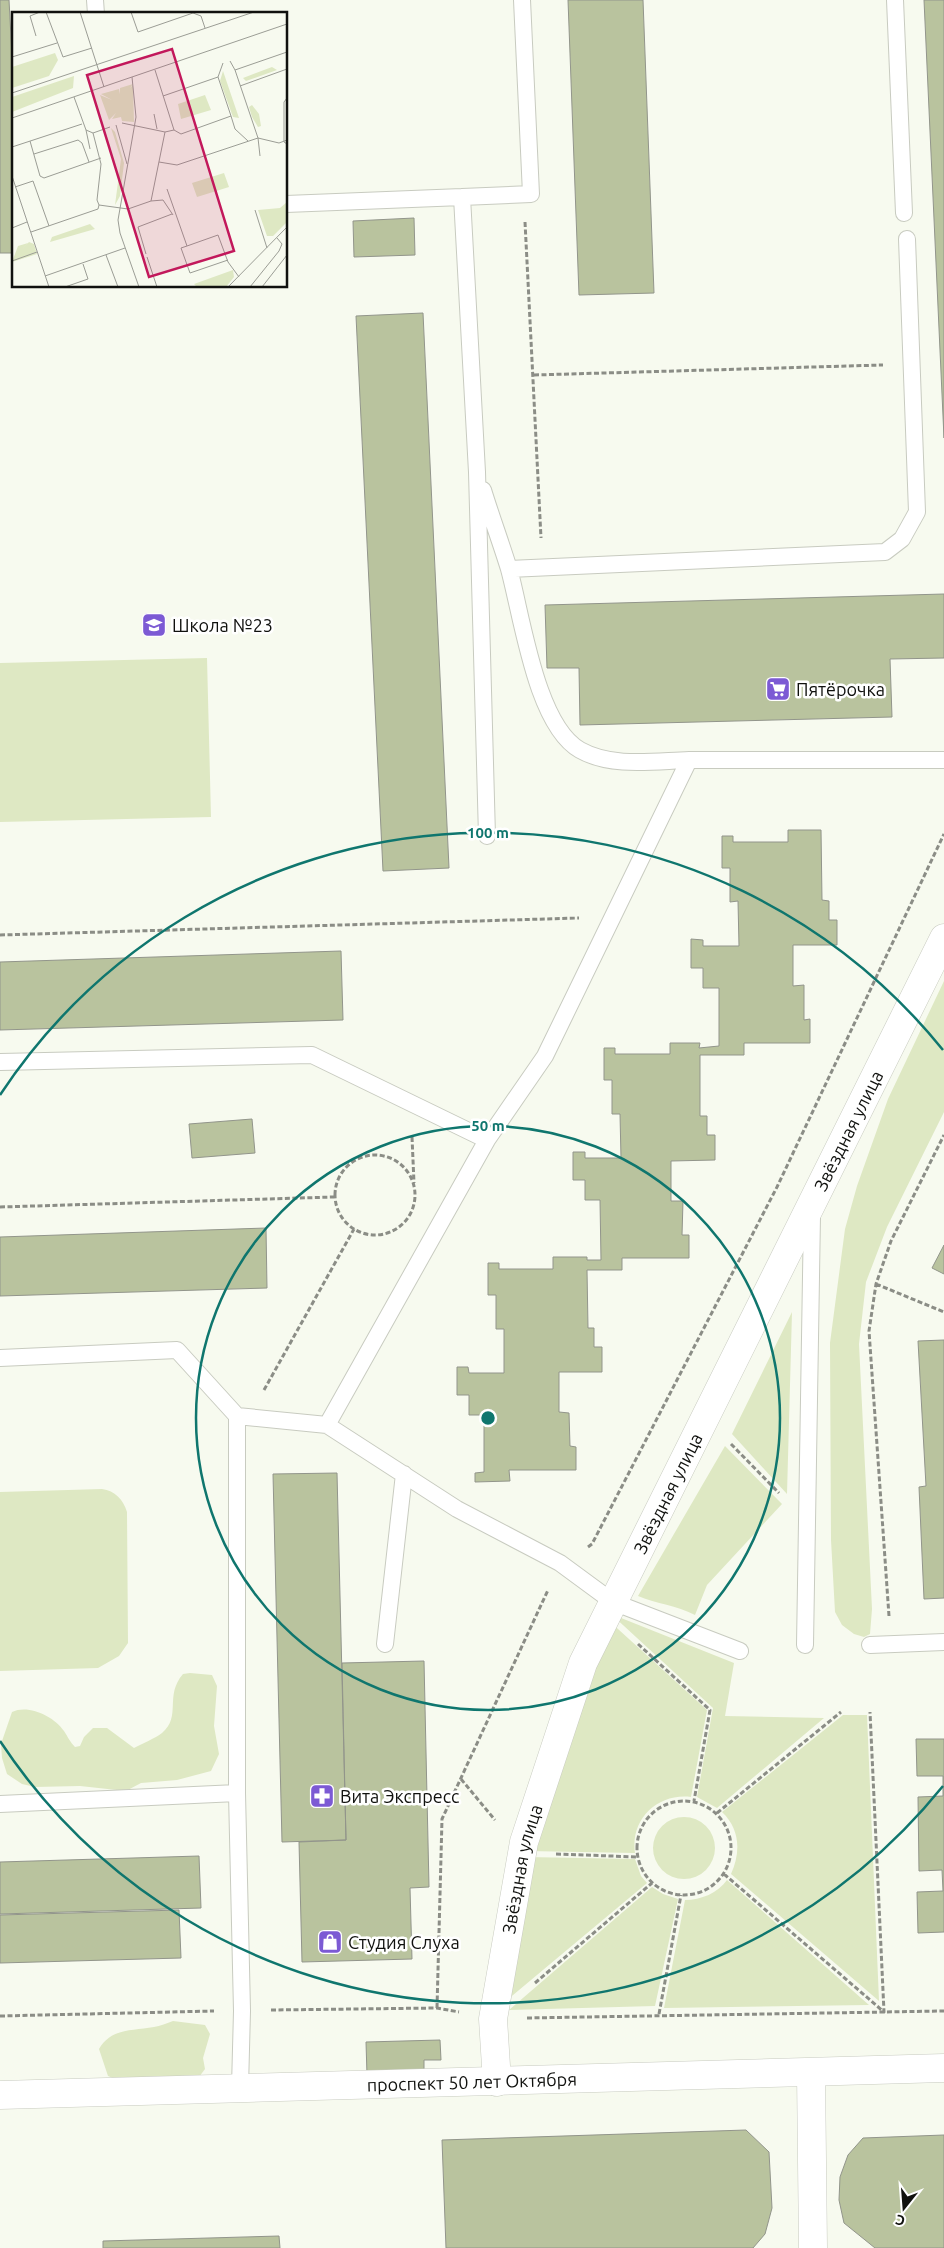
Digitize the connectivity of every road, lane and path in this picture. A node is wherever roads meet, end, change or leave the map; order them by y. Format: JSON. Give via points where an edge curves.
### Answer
{"nodes":[{"id":1,"x":522,"y":0,"type":"edge"},
{"id":2,"x":894,"y":0,"type":"edge"},
{"id":3,"x":523,"y":195,"type":"junction"},
{"id":4,"x":462,"y":197,"type":"junction"},
{"id":5,"x":288,"y":204,"type":"edge"},
{"id":6,"x":904,"y":212,"type":"dead end"},
{"id":7,"x":907,"y":239,"type":"dead end"},
{"id":8,"x":912,"y":364,"type":"junction"},
{"id":9,"x":534,"y":375,"type":"junction"},
{"id":10,"x":477,"y":472,"type":"junction"},
{"id":11,"x":542,"y":566,"type":"junction"},
{"id":12,"x":509,"y":568,"type":"junction"},
{"id":13,"x":689,"y":760,"type":"junction"},
{"id":14,"x":944,"y":760,"type":"edge"},
{"id":15,"x":944,"y":834,"type":"edge"},
{"id":16,"x":487,"y":836,"type":"dead end"},
{"id":17,"x":613,"y":917,"type":"junction"},
{"id":18,"x":0,"y":935,"type":"edge"},
{"id":19,"x":944,"y":938,"type":"edge"},
{"id":20,"x":0,"y":1062,"type":"edge"},
{"id":21,"x":410,"y":1103,"type":"junction"},
{"id":22,"x":944,"y":1135,"type":"edge"},
{"id":23,"x":488,"y":1140,"type":"junction"},
{"id":24,"x":334,"y":1197,"type":"junction"},
{"id":25,"x":414,"y":1198,"type":"junction"},
{"id":26,"x":812,"y":1203,"type":"junction"},
{"id":27,"x":0,"y":1207,"type":"edge"},
{"id":28,"x":354,"y":1229,"type":"junction"},
{"id":29,"x":417,"y":1266,"type":"junction"},
{"id":30,"x":876,"y":1284,"type":"junction"},
{"id":31,"x":944,"y":1312,"type":"edge"},
{"id":32,"x":0,"y":1358,"type":"edge"},
{"id":33,"x":243,"y":1416,"type":"junction"},
{"id":34,"x":705,"y":1417,"type":"junction"},
{"id":35,"x":327,"y":1425,"type":"junction"},
{"id":36,"x":404,"y":1474,"type":"junction"},
{"id":37,"x":807,"y":1522,"type":"junction"},
{"id":38,"x":560,"y":1563,"type":"junction"},
{"id":39,"x":609,"y":1608,"type":"junction"},
{"id":40,"x":944,"y":1642,"type":"edge"},
{"id":41,"x":385,"y":1644,"type":"dead end"},
{"id":42,"x":891,"y":1644,"type":"junction"},
{"id":43,"x":805,"y":1645,"type":"dead end"},
{"id":44,"x":870,"y":1646,"type":"dead end"},
{"id":45,"x":740,"y":1651,"type":"dead end"},
{"id":46,"x":841,"y":1712,"type":"dead end"},
{"id":47,"x":870,"y":1712,"type":"dead end"},
{"id":48,"x":237,"y":1794,"type":"junction"},
{"id":49,"x":694,"y":1801,"type":"junction"},
{"id":50,"x":0,"y":1804,"type":"edge"},
{"id":51,"x":716,"y":1813,"type":"junction"},
{"id":52,"x":724,"y":1874,"type":"junction"},
{"id":53,"x":652,"y":1883,"type":"junction"},
{"id":54,"x":681,"y":1895,"type":"junction"},
{"id":55,"x":437,"y":2008,"type":"dead end"},
{"id":56,"x":659,"y":2014,"type":"dead end"},
{"id":57,"x":493,"y":2019,"type":"junction"},
{"id":58,"x":944,"y":2068,"type":"edge"},
{"id":59,"x":811,"y":2073,"type":"junction"},
{"id":60,"x":497,"y":2082,"type":"junction"},
{"id":61,"x":240,"y":2087,"type":"junction"},
{"id":62,"x":0,"y":2095,"type":"edge"},
{"id":63,"x":813,"y":2248,"type":"edge"}],
"edges":[{"from":1,"to":3,"type":"lane","via":[[531,194]]},
{"from":2,"to":6,"type":"lane"},
{"from":3,"to":4,"type":"lane"},
{"from":3,"to":9,"type":"path"},
{"from":4,"to":5,"type":"lane"},
{"from":4,"to":10,"type":"lane"},
{"from":7,"to":8,"type":"lane"},
{"from":8,"to":9,"type":"path"},
{"from":8,"to":11,"type":"lane","via":[[917,512],[902,539],[886,552]]},
{"from":9,"to":11,"type":"path"},
{"from":10,"to":12,"type":"lane"},
{"from":10,"to":16,"type":"lane"},
{"from":11,"to":12,"type":"lane"},
{"from":12,"to":13,"type":"lane","via":[[534,670],[550,717],[562,735],[579,750],[603,759],[628,762]]},
{"from":13,"to":14,"type":"lane"},
{"from":13,"to":17,"type":"lane"},
{"from":15,"to":38,"type":"path","via":[[777,1187],[592,1544]]},
{"from":17,"to":18,"type":"path"},
{"from":17,"to":23,"type":"lane","via":[[545,1056]]},
{"from":19,"to":26,"type":"street","name":"Звёздная улица"},
{"from":20,"to":21,"type":"lane","via":[[312,1055]]},
{"from":21,"to":23,"type":"lane"},
{"from":21,"to":25,"type":"path"},
{"from":22,"to":30,"type":"path","via":[[891,1241]]},
{"from":23,"to":29,"type":"lane"},
{"from":24,"to":25,"type":"path","via":[[341,1173],[361,1157],[373,1155],[386,1156],[408,1172]]},
{"from":24,"to":27,"type":"path"},
{"from":24,"to":28,"type":"path","via":[[337,1210]]},
{"from":25,"to":28,"type":"path","via":[[411,1211],[393,1231],[380,1235]]},
{"from":25,"to":29,"type":"path"},
{"from":26,"to":34,"type":"street","name":"Звёздная улица"},
{"from":26,"to":37,"type":"lane"},
{"from":28,"to":33,"type":"path"},
{"from":29,"to":35,"type":"lane"},
{"from":30,"to":31,"type":"path"},
{"from":30,"to":42,"type":"path","via":[[869,1331]]},
{"from":32,"to":33,"type":"lane","via":[[177,1350]]},
{"from":33,"to":35,"type":"lane"},
{"from":33,"to":48,"type":"lane"},
{"from":34,"to":37,"type":"path"},
{"from":34,"to":39,"type":"street","name":"Звёздная улица"},
{"from":35,"to":36,"type":"lane"},
{"from":36,"to":38,"type":"lane","via":[[457,1509]]},
{"from":36,"to":41,"type":"lane"},
{"from":37,"to":43,"type":"lane"},
{"from":38,"to":39,"type":"lane"},
{"from":38,"to":55,"type":"path","via":[[442,1819]]},
{"from":39,"to":45,"type":"lane"},
{"from":39,"to":49,"type":"path","via":[[710,1710]]},
{"from":39,"to":57,"type":"street","name":"Звёздная улица","via":[[583,1663],[524,1842]]},
{"from":40,"to":42,"type":"lane"},
{"from":42,"to":44,"type":"lane"},
{"from":46,"to":51,"type":"path"},
{"from":47,"to":52,"type":"path","via":[[884,2012]]},
{"from":48,"to":50,"type":"lane"},
{"from":48,"to":61,"type":"lane","via":[[242,2011]]},
{"from":49,"to":51,"type":"path"},
{"from":49,"to":53,"type":"path","via":[[678,1800],[663,1805],[642,1826],[637,1841],[638,1857]]},
{"from":51,"to":52,"type":"path","via":[[725,1823],[732,1849]]},
{"from":52,"to":54,"type":"path","via":[[706,1890]]},
{"from":53,"to":54,"type":"path","via":[[666,1892]]},
{"from":53,"to":57,"type":"path"},
{"from":54,"to":56,"type":"path"},
{"from":57,"to":60,"type":"street","name":"Звёздная улица"},
{"from":58,"to":59,"type":"street","name":"проспект 50 лет Октября"},
{"from":59,"to":60,"type":"street","name":"проспект 50 лет Октября"},
{"from":59,"to":63,"type":"street"},
{"from":60,"to":61,"type":"street","name":"проспект 50 лет Октября"},
{"from":61,"to":62,"type":"street","name":"проспект 50 лет Октября"}]}
